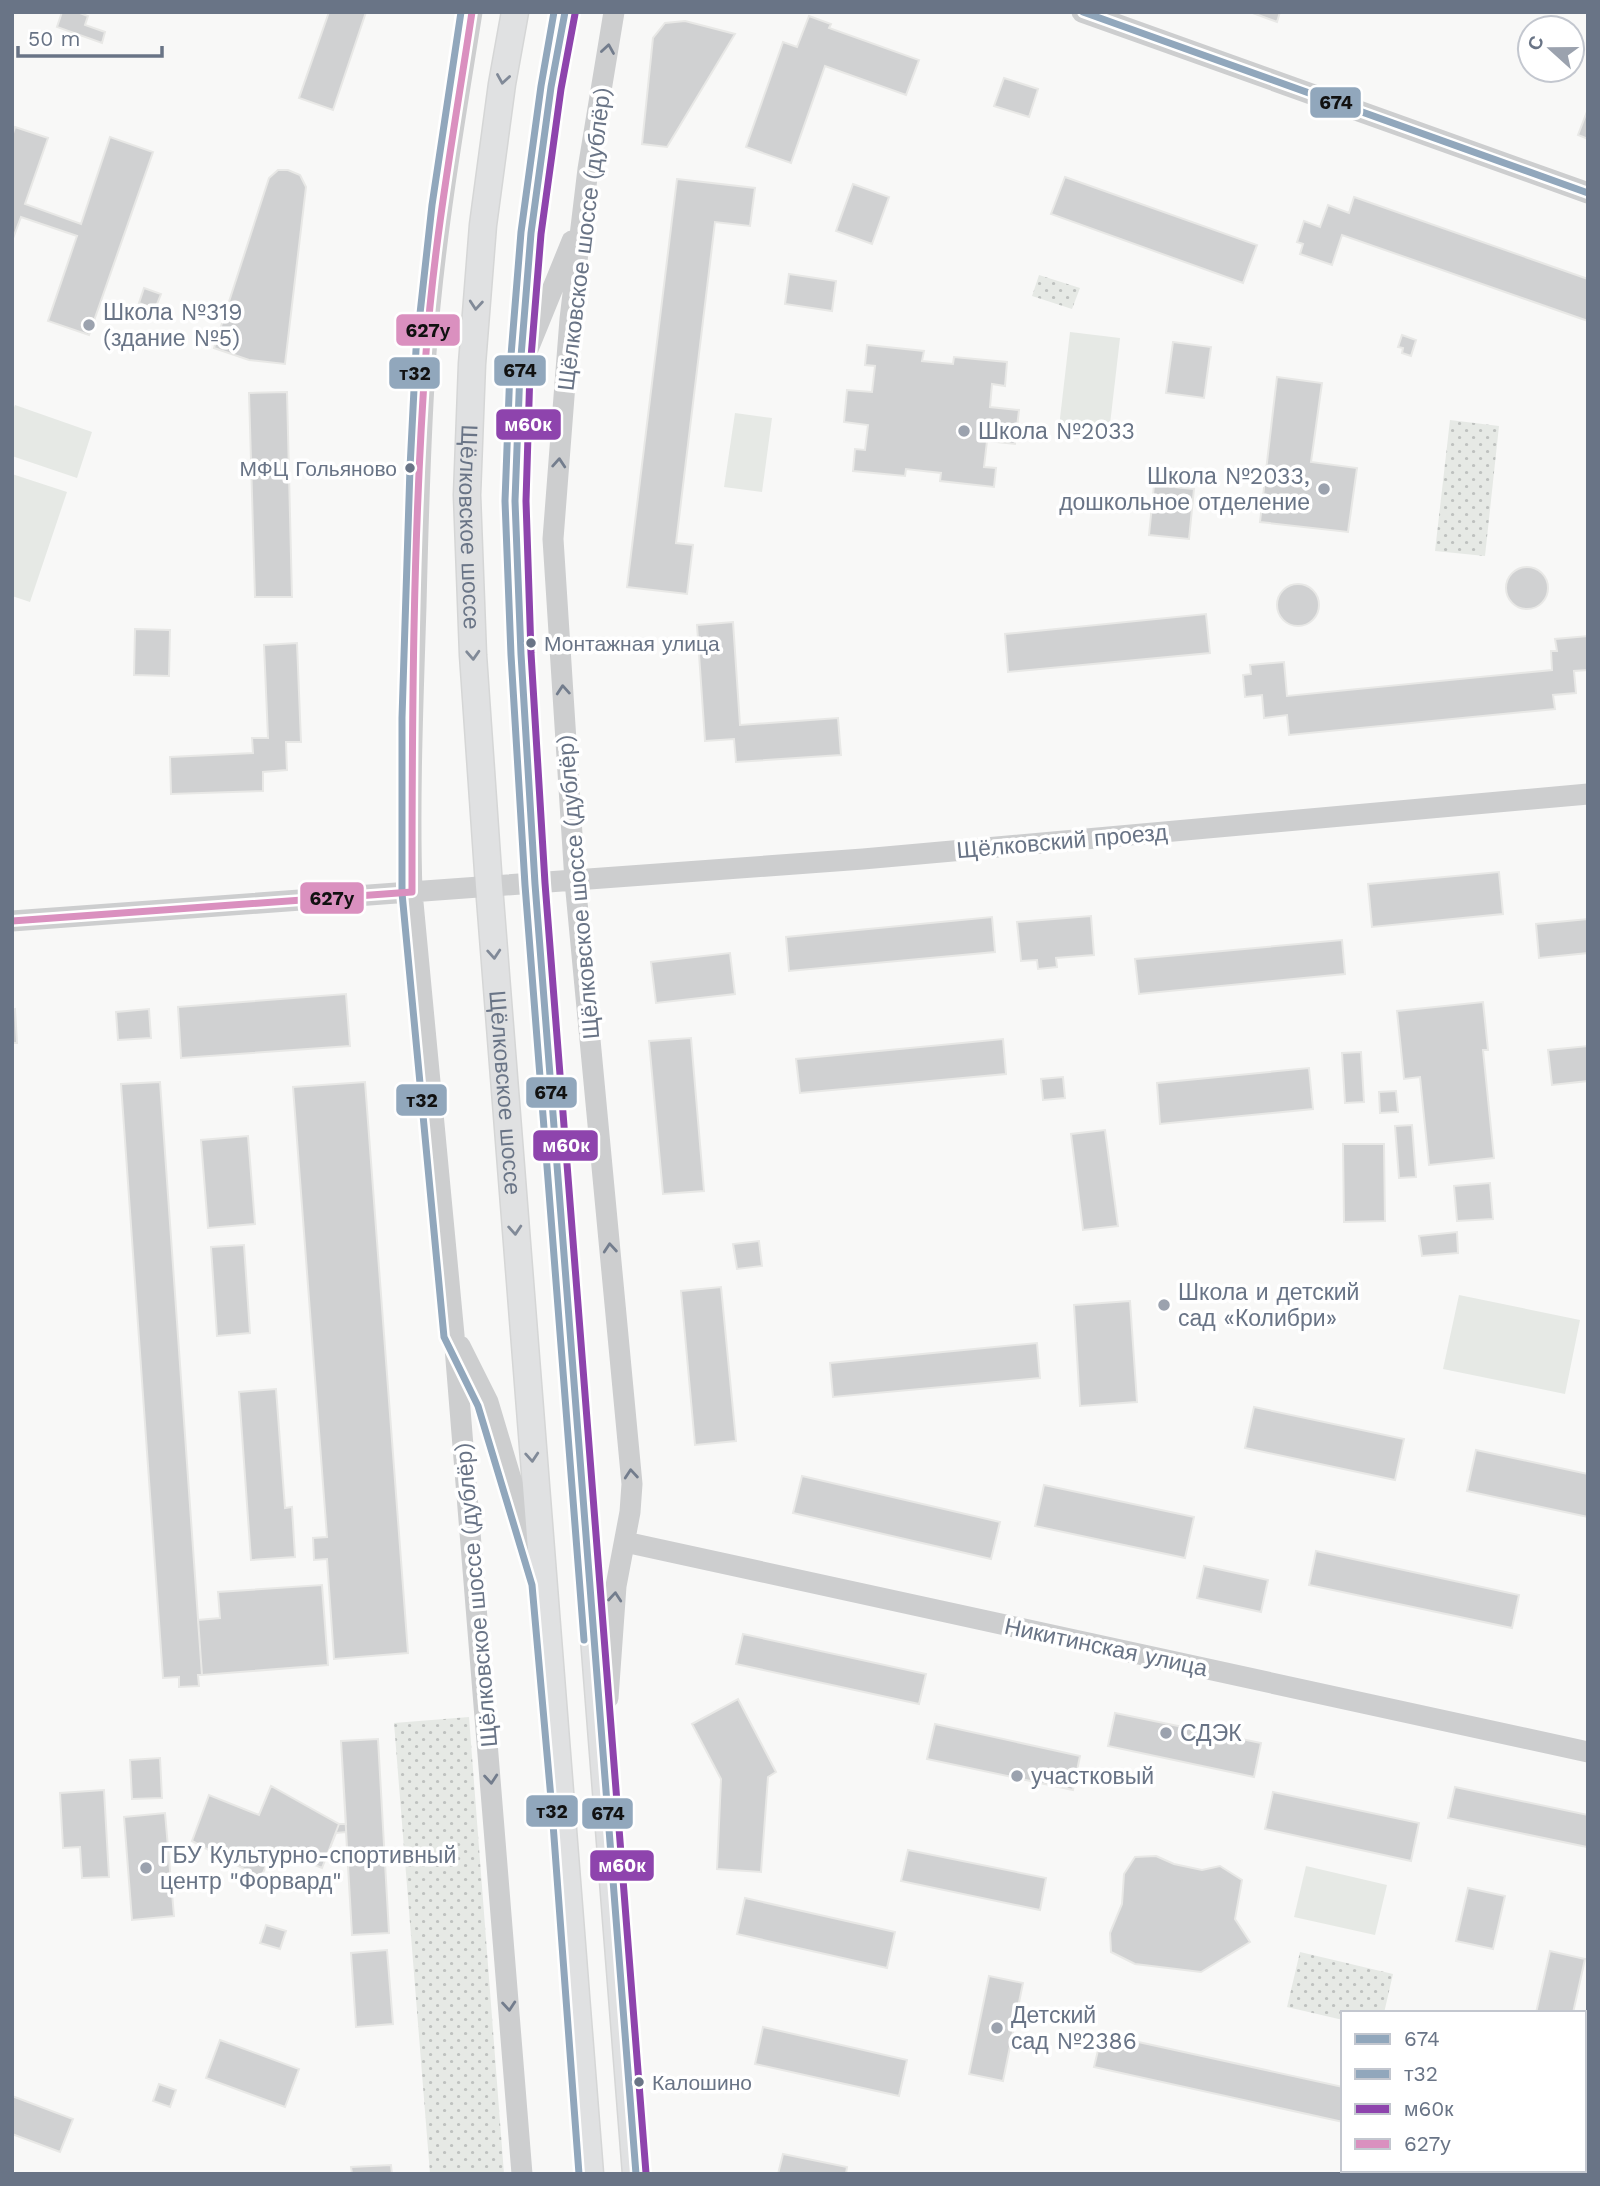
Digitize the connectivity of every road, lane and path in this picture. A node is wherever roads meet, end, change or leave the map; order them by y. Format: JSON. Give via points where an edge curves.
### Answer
{"nodes":[{"id":1,"x":471,"y":12,"type":"edge"},
{"id":2,"x":515,"y":12,"type":"edge"},
{"id":3,"x":565,"y":12,"type":"edge"},
{"id":4,"x":614,"y":12,"type":"edge"},
{"id":5,"x":1082,"y":12,"type":"edge"},
{"id":6,"x":1588,"y":193,"type":"edge"},
{"id":7,"x":583,"y":213,"type":"junction"},
{"id":8,"x":520,"y":369,"type":"junction"},
{"id":9,"x":1588,"y":794,"type":"edge"},
{"id":10,"x":575,"y":881,"type":"junction"},
{"id":11,"x":535,"y":884,"type":"junction"},
{"id":12,"x":489,"y":886,"type":"junction"},
{"id":13,"x":412,"y":892,"type":"junction"},
{"id":14,"x":12,"y":921,"type":"edge"},
{"id":15,"x":454,"y":1335,"type":"junction"},
{"id":16,"x":625,"y":1542,"type":"junction"},
{"id":17,"x":542,"y":1583,"type":"junction"},
{"id":18,"x":1588,"y":1752,"type":"edge"},
{"id":19,"x":604,"y":1763,"type":"junction"},
{"id":20,"x":522,"y":2174,"type":"edge"},
{"id":21,"x":590,"y":2174,"type":"edge"},
{"id":22,"x":636,"y":2174,"type":"edge"}],
"edges":[{"from":1,"to":13,"type":"street","name":"Щёлковское шоссе (дублёр)","via":[[426,351],[412,718]]},
{"from":2,"to":12,"type":"main road","name":"Щёлковское шоссе","one_way":true,"via":[[483,225],[467,495]]},
{"from":3,"to":8,"type":"main road","name":"Щёлковское шоссе","via":[[531,233]]},
{"from":7,"to":4,"type":"street","name":"Щёлковское шоссе (дублёр)","one_way":true},
{"from":5,"to":6,"type":"street"},
{"from":7,"to":8,"type":"street"},
{"from":10,"to":7,"type":"street","name":"Щёлковское шоссе (дублёр)","one_way":true,"via":[[553,539]]},
{"from":8,"to":11,"type":"main road","name":"Щёлковское шоссе","via":[[516,514]]},
{"from":9,"to":10,"type":"street","name":"Щёлковский проезд"},
{"from":10,"to":11,"type":"street","name":"Щёлковский проезд"},
{"from":16,"to":10,"type":"street","name":"Щёлковское шоссе (дублёр)","one_way":true,"via":[[632,1484]]},
{"from":11,"to":12,"type":"street"},
{"from":11,"to":19,"type":"main road","name":"Щёлковское шоссе"},
{"from":12,"to":13,"type":"street"},
{"from":12,"to":17,"type":"main road","name":"Щёлковское шоссе","one_way":true},
{"from":13,"to":14,"type":"street"},
{"from":13,"to":15,"type":"street","name":"Щёлковское шоссе (дублёр)"},
{"from":15,"to":17,"type":"street","via":[[488,1402]]},
{"from":15,"to":20,"type":"street","name":"Щёлковское шоссе (дублёр)","one_way":true},
{"from":16,"to":18,"type":"street","name":"Никитинская улица"},
{"from":19,"to":16,"type":"street","name":"Щёлковское шоссе (дублёр)","one_way":true,"via":[[616,1586]]},
{"from":17,"to":21,"type":"main road","name":"Щёлковское шоссе"},
{"from":19,"to":22,"type":"main road","name":"Щёлковское шоссе"}]}
